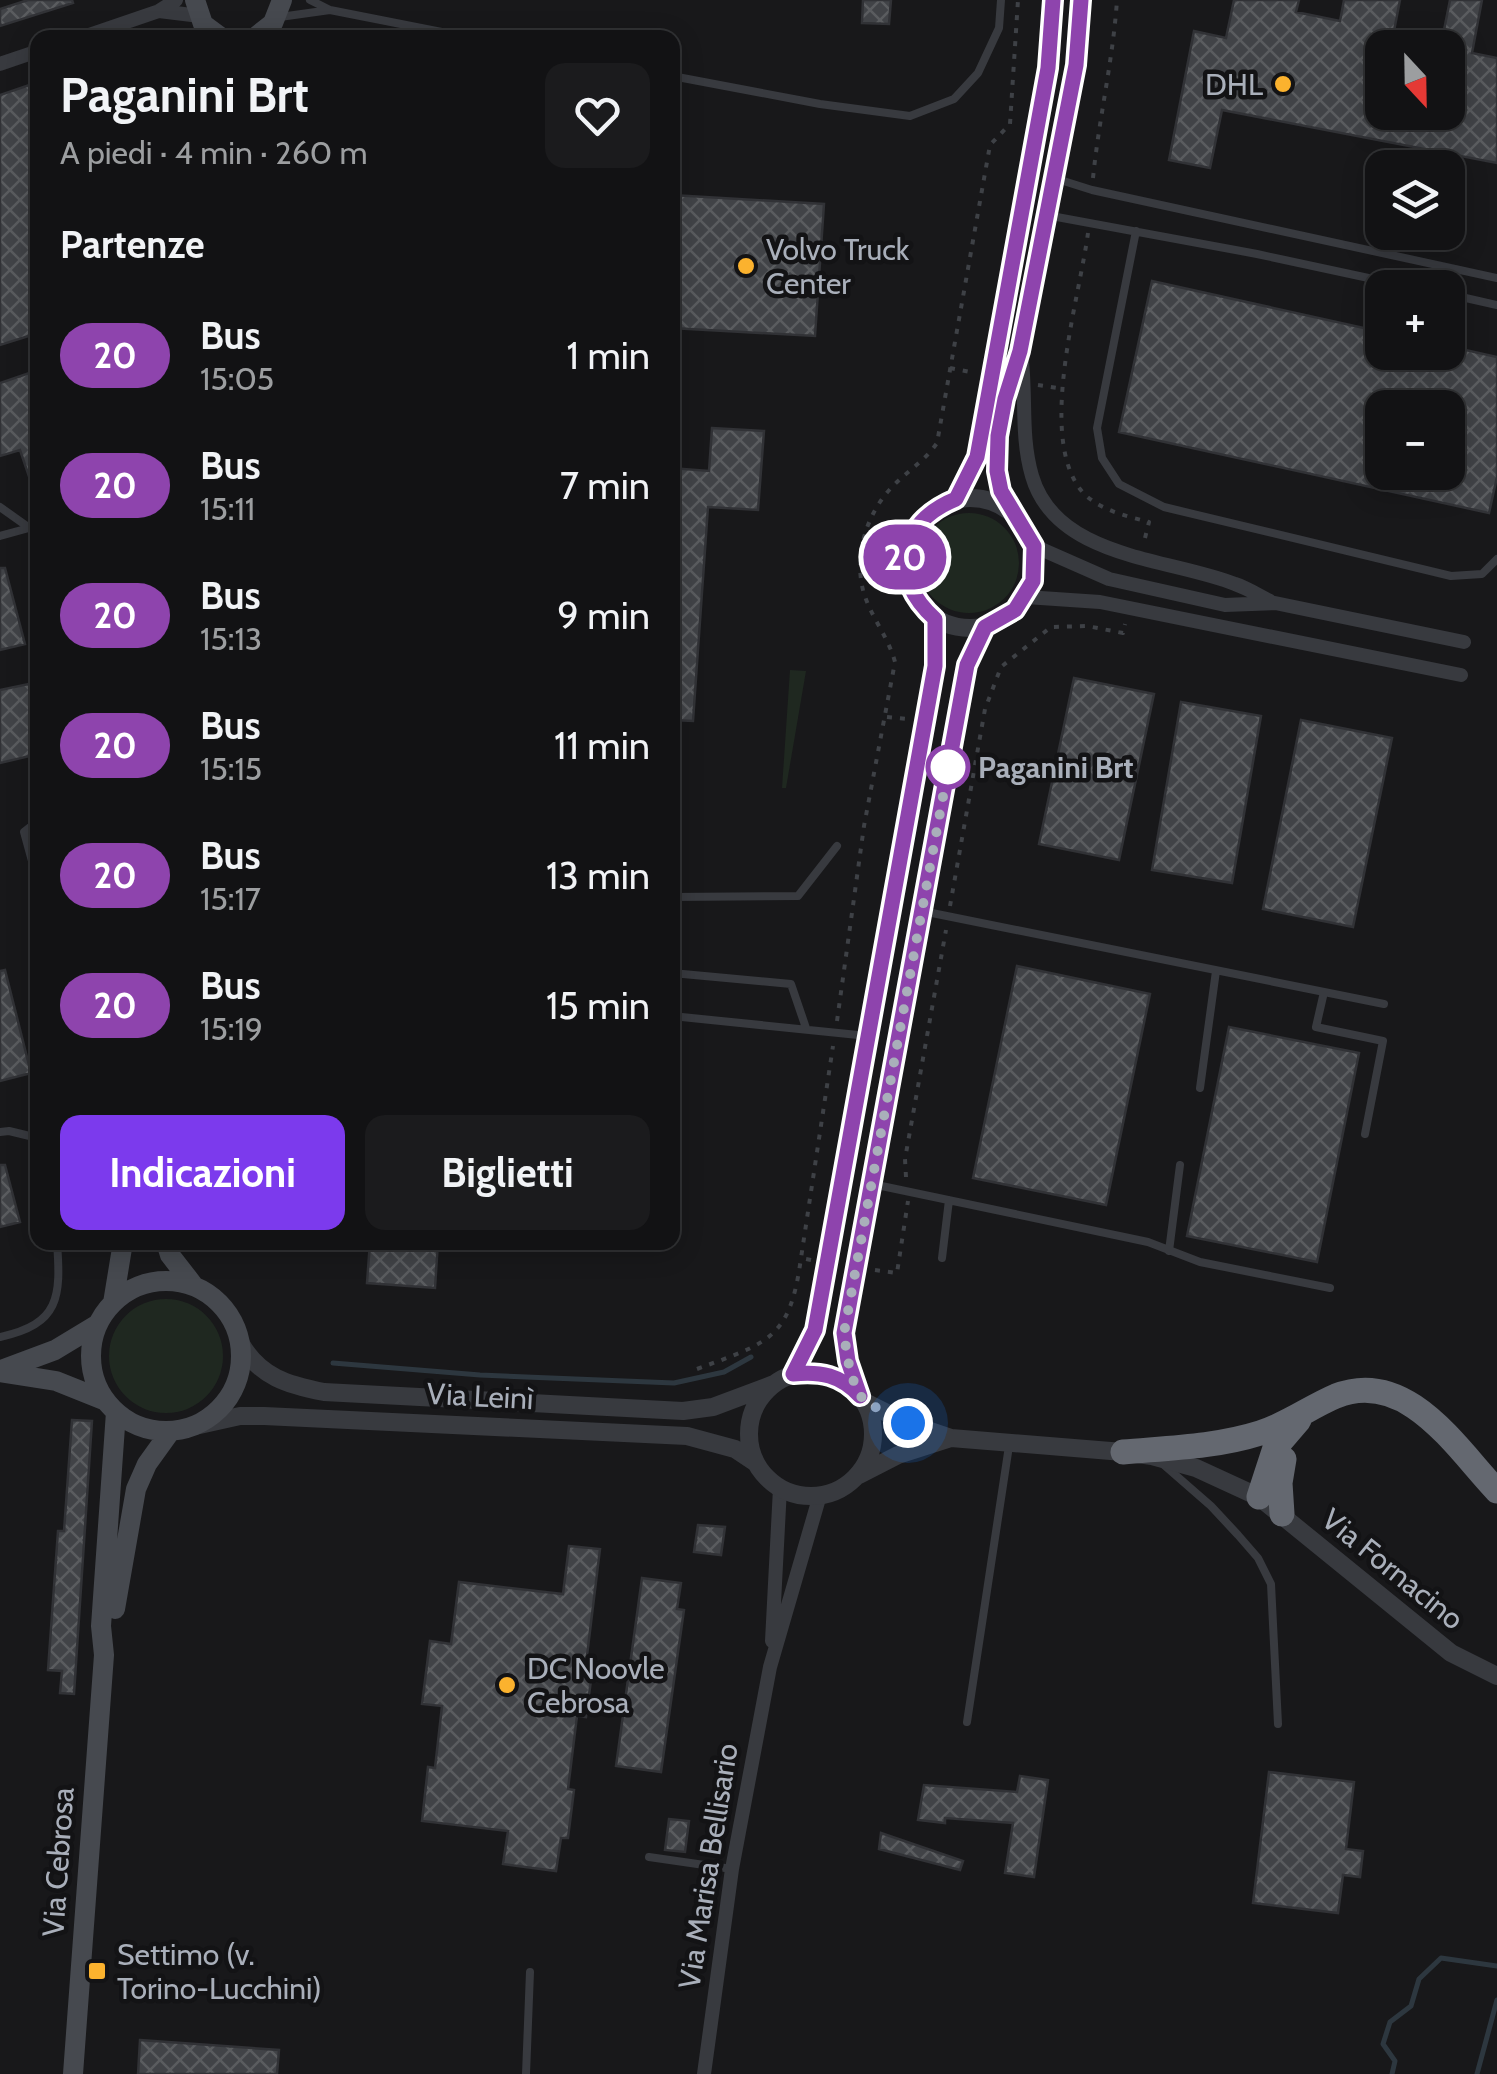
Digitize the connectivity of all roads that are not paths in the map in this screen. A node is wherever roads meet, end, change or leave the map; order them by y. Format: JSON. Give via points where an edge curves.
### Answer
{"nodes":[{"id":1,"x":176,"y":0,"type":"edge"},
{"id":2,"x":310,"y":0,"type":"edge"},
{"id":3,"x":1002,"y":0,"type":"edge"},
{"id":4,"x":1053,"y":0,"type":"edge"},
{"id":5,"x":1081,"y":0,"type":"edge"},
{"id":6,"x":279,"y":8,"type":"edge"},
{"id":7,"x":330,"y":10,"type":"junction"},
{"id":8,"x":159,"y":11,"type":"junction"},
{"id":9,"x":208,"y":25,"type":"edge"},
{"id":10,"x":103,"y":30,"type":"edge"},
{"id":11,"x":266,"y":30,"type":"edge"},
{"id":12,"x":431,"y":30,"type":"edge"},
{"id":13,"x":30,"y":55,"type":"edge"},
{"id":14,"x":0,"y":64,"type":"edge"},
{"id":15,"x":680,"y":78,"type":"edge"},
{"id":16,"x":1054,"y":178,"type":"junction"},
{"id":17,"x":1046,"y":215,"type":"junction"},
{"id":18,"x":1136,"y":231,"type":"junction"},
{"id":19,"x":1365,"y":278,"type":"edge"},
{"id":20,"x":1497,"y":278,"type":"edge"},
{"id":21,"x":1465,"y":298,"type":"edge"},
{"id":22,"x":1497,"y":305,"type":"edge"},
{"id":23,"x":1020,"y":351,"type":"junction"},
{"id":24,"x":956,"y":499,"type":"junction"},
{"id":25,"x":0,"y":506,"type":"edge"},
{"id":26,"x":1011,"y":512,"type":"junction"},
{"id":27,"x":28,"y":528,"type":"joint"},
{"id":28,"x":0,"y":536,"type":"edge"},
{"id":29,"x":1034,"y":546,"type":"junction"},
{"id":30,"x":1497,"y":559,"type":"edge"},
{"id":31,"x":1026,"y":597,"type":"junction"},
{"id":32,"x":1275,"y":603,"type":"junction"},
{"id":33,"x":935,"y":619,"type":"junction"},
{"id":34,"x":985,"y":627,"type":"junction"},
{"id":35,"x":1464,"y":642,"type":"dead end"},
{"id":36,"x":1461,"y":675,"type":"dead end"},
{"id":37,"x":30,"y":827,"type":"edge"},
{"id":38,"x":836,"y":846,"type":"dead end"},
{"id":39,"x":30,"y":854,"type":"edge"},
{"id":40,"x":680,"y":896,"type":"edge"},
{"id":41,"x":922,"y":911,"type":"junction"},
{"id":42,"x":1216,"y":970,"type":"junction"},
{"id":43,"x":680,"y":974,"type":"edge"},
{"id":44,"x":1324,"y":992,"type":"junction"},
{"id":45,"x":1384,"y":1004,"type":"dead end"},
{"id":46,"x":680,"y":1017,"type":"edge"},
{"id":47,"x":806,"y":1028,"type":"junction"},
{"id":48,"x":868,"y":1036,"type":"junction"},
{"id":49,"x":1200,"y":1088,"type":"dead end"},
{"id":50,"x":0,"y":1132,"type":"edge"},
{"id":51,"x":1365,"y":1134,"type":"dead end"},
{"id":52,"x":30,"y":1136,"type":"edge"},
{"id":53,"x":1180,"y":1166,"type":"dead end"},
{"id":54,"x":872,"y":1184,"type":"junction"},
{"id":55,"x":949,"y":1200,"type":"junction"},
{"id":56,"x":58,"y":1250,"type":"edge"},
{"id":57,"x":122,"y":1250,"type":"edge"},
{"id":58,"x":168,"y":1250,"type":"edge"},
{"id":59,"x":1169,"y":1250,"type":"junction"},
{"id":60,"x":942,"y":1258,"type":"dead end"},
{"id":61,"x":194,"y":1286,"type":"junction"},
{"id":62,"x":1330,"y":1288,"type":"dead end"},
{"id":63,"x":113,"y":1303,"type":"junction"},
{"id":64,"x":98,"y":1324,"type":"junction"},
{"id":65,"x":0,"y":1337,"type":"edge"},
{"id":66,"x":241,"y":1344,"type":"junction"},
{"id":67,"x":0,"y":1371,"type":"edge"},
{"id":68,"x":793,"y":1374,"type":"junction"},
{"id":69,"x":774,"y":1384,"type":"junction"},
{"id":70,"x":862,"y":1399,"type":"junction"},
{"id":71,"x":111,"y":1407,"type":"junction"},
{"id":72,"x":1302,"y":1416,"type":"junction"},
{"id":73,"x":195,"y":1426,"type":"junction"},
{"id":74,"x":170,"y":1432,"type":"junction"},
{"id":75,"x":951,"y":1438,"type":"junction"},
{"id":76,"x":1284,"y":1440,"type":"junction"},
{"id":77,"x":1010,"y":1442,"type":"junction"},
{"id":78,"x":1123,"y":1452,"type":"junction"},
{"id":79,"x":1152,"y":1456,"type":"junction"},
{"id":80,"x":756,"y":1463,"type":"junction"},
{"id":81,"x":856,"y":1477,"type":"junction"},
{"id":82,"x":780,"y":1488,"type":"junction"},
{"id":83,"x":1497,"y":1491,"type":"edge"},
{"id":84,"x":820,"y":1495,"type":"junction"},
{"id":85,"x":1258,"y":1497,"type":"junction"},
{"id":86,"x":1282,"y":1514,"type":"junction"},
{"id":87,"x":104,"y":1655,"type":"junction"},
{"id":88,"x":770,"y":1667,"type":"junction"},
{"id":89,"x":1497,"y":1676,"type":"edge"},
{"id":90,"x":967,"y":1722,"type":"dead end"},
{"id":91,"x":1278,"y":1724,"type":"dead end"},
{"id":92,"x":649,"y":1857,"type":"dead end"},
{"id":93,"x":732,"y":1869,"type":"junction"},
{"id":94,"x":530,"y":1972,"type":"dead end"},
{"id":95,"x":73,"y":2074,"type":"edge"},
{"id":96,"x":526,"y":2074,"type":"edge"},
{"id":97,"x":704,"y":2074,"type":"edge"}],
"edges":[{"from":1,"to":8,"type":"street"},
{"from":2,"to":7,"type":"lane"},
{"from":3,"to":15,"type":"lane","via":[[1000,28],[978,73],[954,98],[910,116]]},
{"from":4,"to":24,"type":"street","via":[[1048,68],[977,457]]},
{"from":5,"to":16,"type":"street"},
{"from":6,"to":7,"type":"lane"},
{"from":6,"to":11,"type":"main road"},
{"from":7,"to":12,"type":"lane"},
{"from":8,"to":9,"type":"street"},
{"from":8,"to":10,"type":"street"},
{"from":13,"to":14,"type":"street"},
{"from":16,"to":17,"type":"street"},
{"from":16,"to":20,"type":"lane"},
{"from":17,"to":18,"type":"lane"},
{"from":17,"to":23,"type":"street"},
{"from":18,"to":19,"type":"lane"},
{"from":18,"to":30,"type":"lane","via":[[1097,428],[1102,458],[1120,484],[1164,507],[1450,576],[1482,574]]},
{"from":21,"to":22,"type":"lane"},
{"from":23,"to":26,"type":"street","via":[[998,436],[997,471]]},
{"from":23,"to":32,"type":"street","via":[[1022,434],[1033,480],[1054,515],[1096,544],[1233,583]]},
{"from":24,"to":26,"type":"street","via":[[994,502]]},
{"from":24,"to":33,"type":"street","via":[[918,522],[904,563],[918,604]]},
{"from":25,"to":27,"type":"lane"},
{"from":26,"to":29,"type":"street"},
{"from":27,"to":28,"type":"lane"},
{"from":29,"to":31,"type":"street"},
{"from":29,"to":32,"type":"street","via":[[1108,580],[1225,605]]},
{"from":31,"to":34,"type":"street"},
{"from":31,"to":36,"type":"street","via":[[1100,602]]},
{"from":32,"to":35,"type":"street"},
{"from":33,"to":34,"type":"street"},
{"from":33,"to":48,"type":"street","via":[[935,666]]},
{"from":34,"to":41,"type":"street","via":[[967,665]]},
{"from":37,"to":39,"type":"lane","via":[[24,832]]},
{"from":38,"to":40,"type":"lane","via":[[798,896]]},
{"from":41,"to":42,"type":"lane"},
{"from":41,"to":54,"type":"street"},
{"from":42,"to":44,"type":"lane"},
{"from":42,"to":49,"type":"lane"},
{"from":43,"to":47,"type":"lane","via":[[791,984]]},
{"from":44,"to":45,"type":"lane"},
{"from":44,"to":51,"type":"lane","via":[[1316,1028],[1383,1041]]},
{"from":46,"to":47,"type":"lane"},
{"from":47,"to":48,"type":"lane"},
{"from":48,"to":68,"type":"street","via":[[815,1330]]},
{"from":50,"to":52,"type":"lane"},
{"from":53,"to":59,"type":"lane"},
{"from":54,"to":55,"type":"lane"},
{"from":54,"to":70,"type":"street","via":[[844,1333]]},
{"from":55,"to":59,"type":"lane"},
{"from":55,"to":60,"type":"lane"},
{"from":56,"to":65,"type":"lane","via":[[56,1304],[28,1331]]},
{"from":57,"to":63,"type":"main road"},
{"from":58,"to":61,"type":"main road"},
{"from":59,"to":62,"type":"lane"},
{"from":61,"to":63,"type":"main road","via":[[151,1282]]},
{"from":61,"to":66,"type":"main road","via":[[233,1320]]},
{"from":63,"to":64,"type":"main road"},
{"from":64,"to":67,"type":"main road","via":[[56,1350]]},
{"from":64,"to":71,"type":"main road","via":[[91,1364]]},
{"from":66,"to":69,"type":"street","name":"Via Leinì","via":[[267,1374],[324,1392],[683,1411]]},
{"from":66,"to":73,"type":"main road","via":[[230,1398]]},
{"from":67,"to":71,"type":"main road","via":[[56,1380]]},
{"from":68,"to":69,"type":"street"},
{"from":68,"to":70,"type":"street","via":[[834,1376]]},
{"from":69,"to":80,"type":"street","via":[[751,1417]]},
{"from":70,"to":75,"type":"street"},
{"from":70,"to":81,"type":"street","via":[[873,1441]]},
{"from":71,"to":74,"type":"main road","via":[[132,1423]]},
{"from":71,"to":87,"type":"main road","name":"Via Cebrosa","via":[[114,1483]]},
{"from":72,"to":76,"type":"highway"},
{"from":72,"to":78,"type":"highway","via":[[1231,1441]]},
{"from":72,"to":83,"type":"highway","via":[[1340,1394],[1399,1398],[1430,1418]]},
{"from":73,"to":74,"type":"main road"},
{"from":73,"to":80,"type":"street","name":"Via Leinì","via":[[264,1416],[687,1436],[736,1448]]},
{"from":74,"to":87,"type":"main road","name":"Via Cebrosa","via":[[136,1489]]},
{"from":75,"to":77,"type":"street"},
{"from":75,"to":81,"type":"street"},
{"from":76,"to":85,"type":"highway"},
{"from":76,"to":86,"type":"highway"},
{"from":77,"to":78,"type":"street"},
{"from":77,"to":90,"type":"lane"},
{"from":78,"to":79,"type":"street"},
{"from":79,"to":85,"type":"street"},
{"from":79,"to":91,"type":"lane","via":[[1212,1506],[1258,1558],[1271,1584]]},
{"from":80,"to":82,"type":"street"},
{"from":81,"to":84,"type":"street"},
{"from":82,"to":84,"type":"street"},
{"from":82,"to":88,"type":"street","name":"Via Marisa Bellisario"},
{"from":84,"to":88,"type":"street","name":"Via Marisa Bellisario"},
{"from":85,"to":86,"type":"street","name":"Via Fornacino"},
{"from":86,"to":89,"type":"street","name":"Via Fornacino","via":[[1451,1654]]},
{"from":87,"to":95,"type":"main road","name":"Via Cebrosa"},
{"from":88,"to":93,"type":"street","name":"Via Marisa Bellisario"},
{"from":92,"to":93,"type":"lane"},
{"from":93,"to":97,"type":"street","name":"Via Marisa Bellisario"},
{"from":94,"to":96,"type":"lane"}]}
